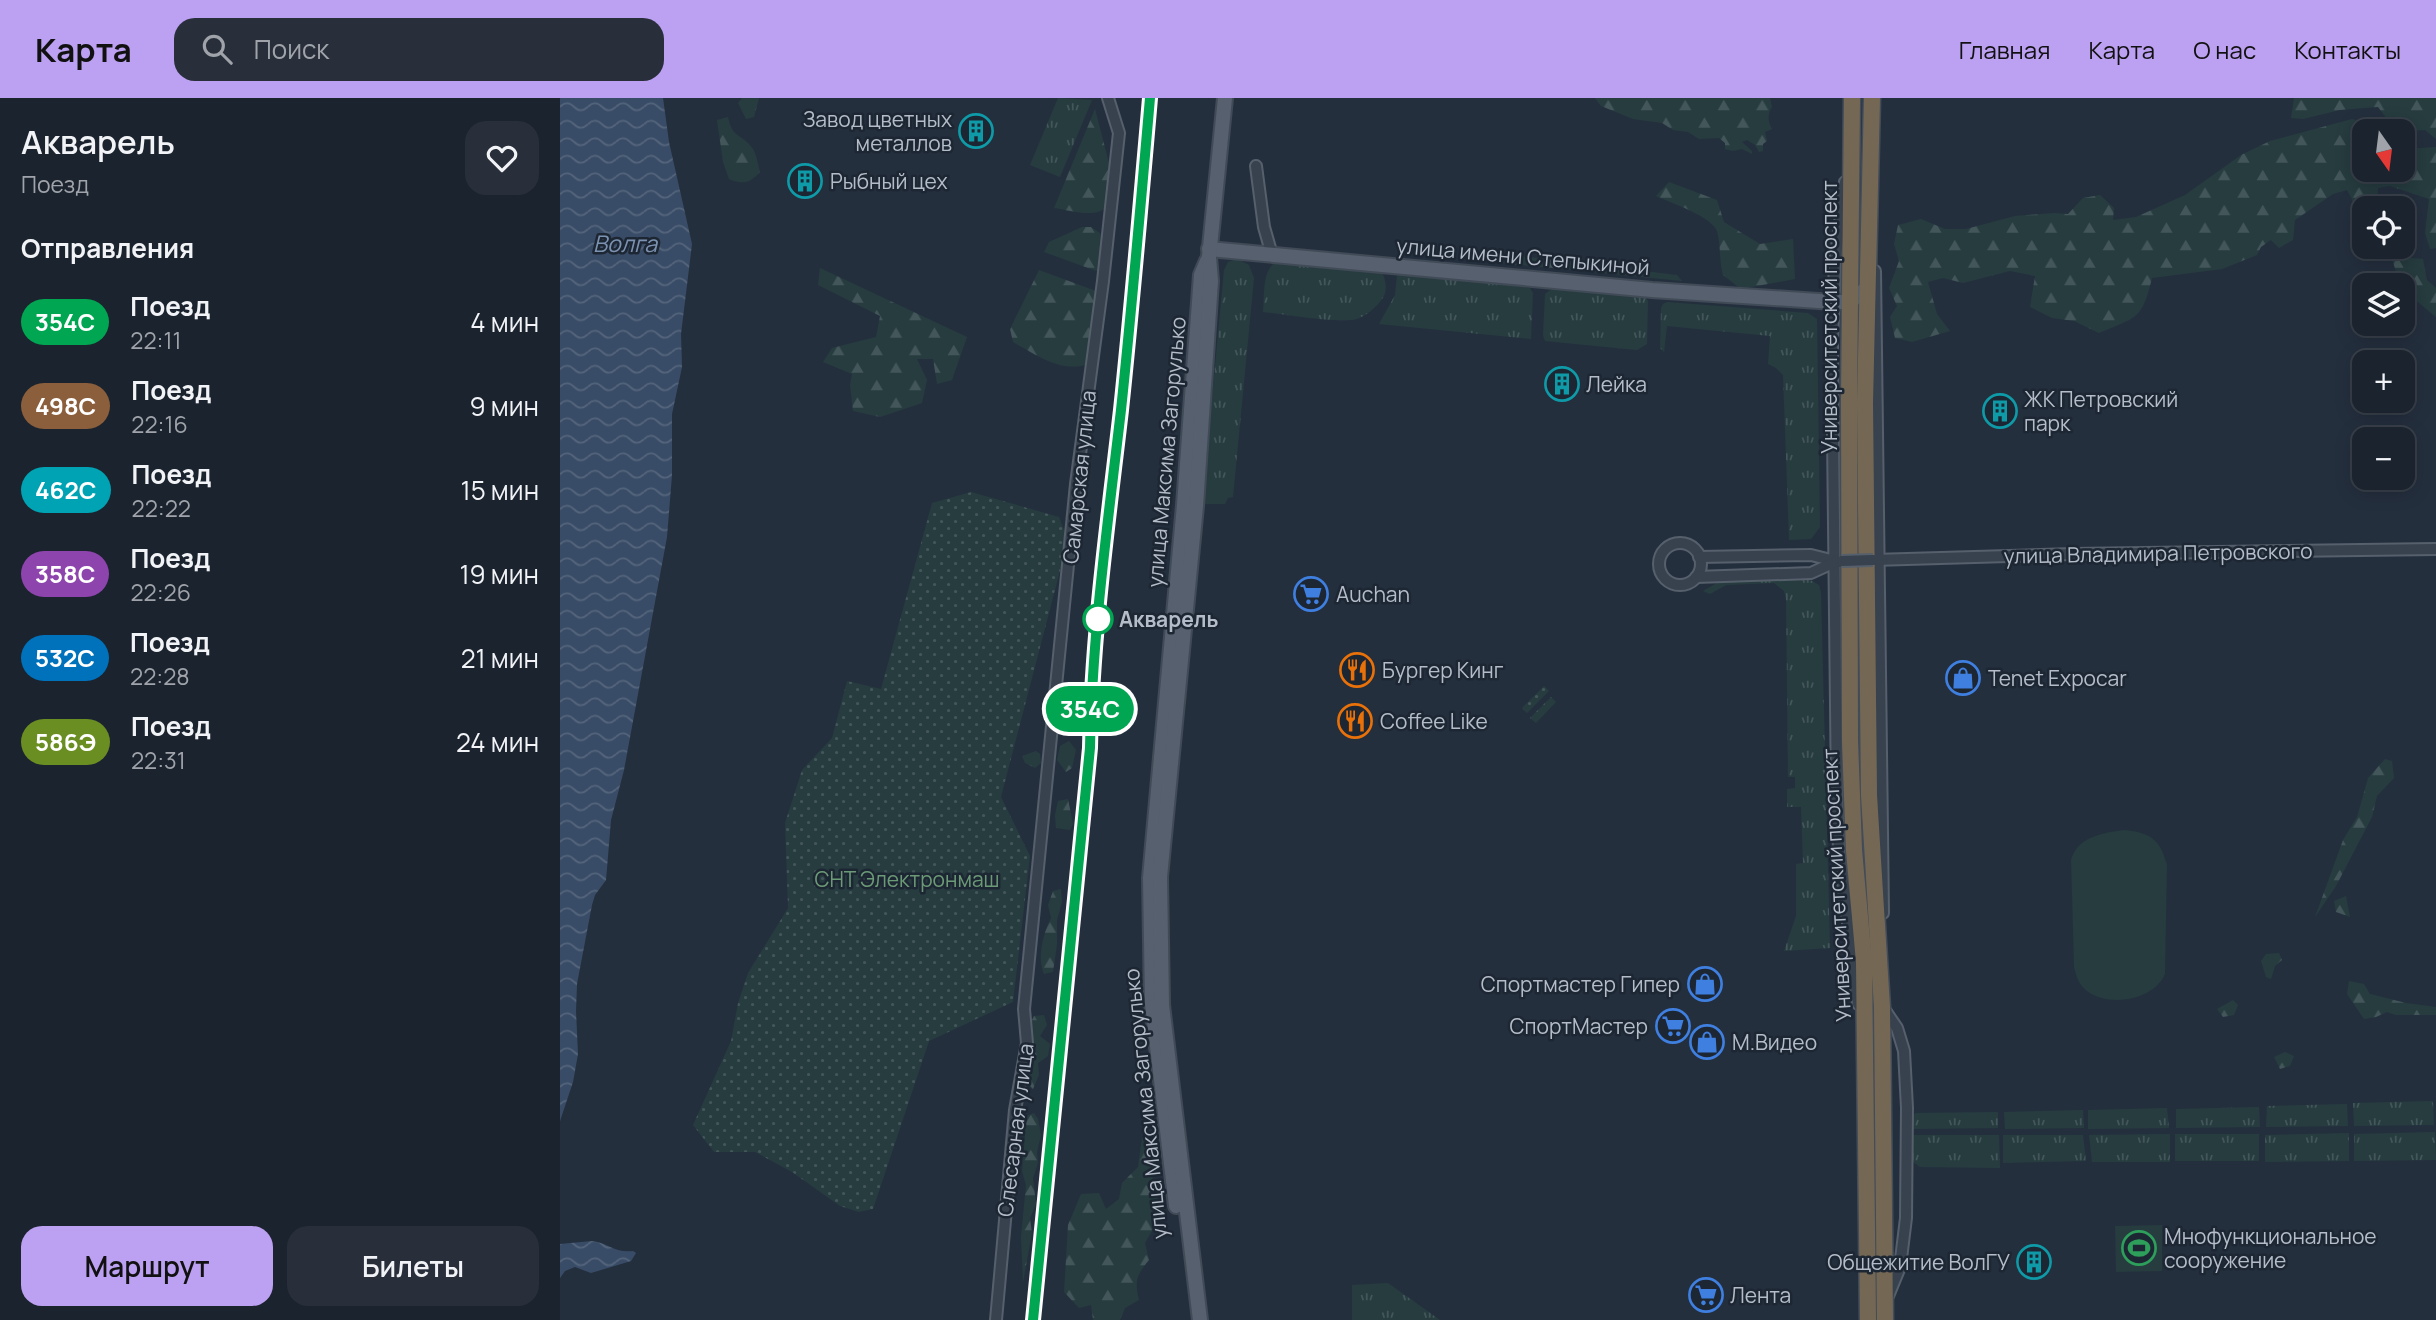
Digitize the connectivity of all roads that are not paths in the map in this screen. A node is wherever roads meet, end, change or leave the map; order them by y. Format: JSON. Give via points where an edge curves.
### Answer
{"nodes":[{"id":1,"x":1108,"y":98,"type":"edge"},
{"id":2,"x":1225,"y":98,"type":"edge"},
{"id":3,"x":1852,"y":98,"type":"edge"},
{"id":4,"x":1872,"y":98,"type":"edge"},
{"id":5,"x":1256,"y":166,"type":"dead end"},
{"id":6,"x":1209,"y":253,"type":"junction"},
{"id":7,"x":1272,"y":254,"type":"junction"},
{"id":8,"x":1868,"y":287,"type":"junction"},
{"id":9,"x":1842,"y":302,"type":"junction"},
{"id":10,"x":2436,"y":549,"type":"edge"},
{"id":11,"x":1699,"y":557,"type":"junction"},
{"id":12,"x":1876,"y":560,"type":"junction"},
{"id":13,"x":1838,"y":562,"type":"junction"},
{"id":14,"x":1696,"y":577,"type":"junction"},
{"id":15,"x":1041,"y":858,"type":"joint"},
{"id":16,"x":1882,"y":1007,"type":"junction"},
{"id":17,"x":1865,"y":1059,"type":"junction"},
{"id":18,"x":1885,"y":1301,"type":"junction"},
{"id":19,"x":996,"y":1320,"type":"edge"},
{"id":20,"x":1190,"y":1320,"type":"edge"},
{"id":21,"x":1199,"y":1320,"type":"edge"},
{"id":22,"x":1868,"y":1320,"type":"edge"},
{"id":23,"x":1885,"y":1320,"type":"edge"}],
"edges":[{"from":1,"to":15,"type":"street","name":"Самарская улица","via":[[1119,133],[1076,484]]},
{"from":2,"to":6,"type":"main road"},
{"from":3,"to":9,"type":"highway","name":"Университетский проспект"},
{"from":4,"to":8,"type":"highway","name":"Университетский проспект"},
{"from":4,"to":12,"type":"street","name":"Университетский проспект"},
{"from":5,"to":7,"type":"street"},
{"from":6,"to":7,"type":"main road","name":"улица имени Степыкиной"},
{"from":6,"to":20,"type":"main road","name":"улица Максима Загорулько","via":[[1201,275],[1150,878],[1152,1004]]},
{"from":6,"to":21,"type":"main road","name":"улица Максима Загорулько","via":[[1196,506],[1160,877],[1162,1005]]},
{"from":7,"to":9,"type":"main road","name":"улица имени Степыкиной","via":[[1639,289]]},
{"from":8,"to":9,"type":"main road"},
{"from":8,"to":16,"type":"highway","name":"Университетский проспект","via":[[1869,795]]},
{"from":9,"to":13,"type":"street","name":"Университетский проспект"},
{"from":9,"to":17,"type":"highway","name":"Университетский проспект","via":[[1850,741],[1864,962]]},
{"from":10,"to":12,"type":"street","name":"улица Владимира Петровского"},
{"from":11,"to":13,"type":"street","via":[[1811,555]]},
{"from":11,"to":14,"type":"street"},
{"from":11,"to":14,"type":"street","via":[[1681,544],[1666,549],[1659,563],[1670,583],[1682,585]]},
{"from":12,"to":13,"type":"street","name":"улица Владимира Петровского","bridge":true},
{"from":12,"to":16,"type":"street","name":"Университетский проспект","via":[[1884,849]]},
{"from":13,"to":14,"type":"street","via":[[1811,573]]},
{"from":13,"to":17,"type":"street","name":"Университетский проспект","via":[[1839,850]]},
{"from":15,"to":19,"type":"street","name":"Слесарная улица","via":[[1024,1009],[1027,1043],[1015,1110]]},
{"from":16,"to":18,"type":"highway","name":"Университетский проспект"},
{"from":16,"to":18,"type":"street","via":[[1897,1028],[1904,1052],[1907,1120],[1906,1217],[1899,1266]]},
{"from":17,"to":22,"type":"highway","name":"Университетский проспект"},
{"from":18,"to":23,"type":"highway","name":"Университетский проспект"}]}
